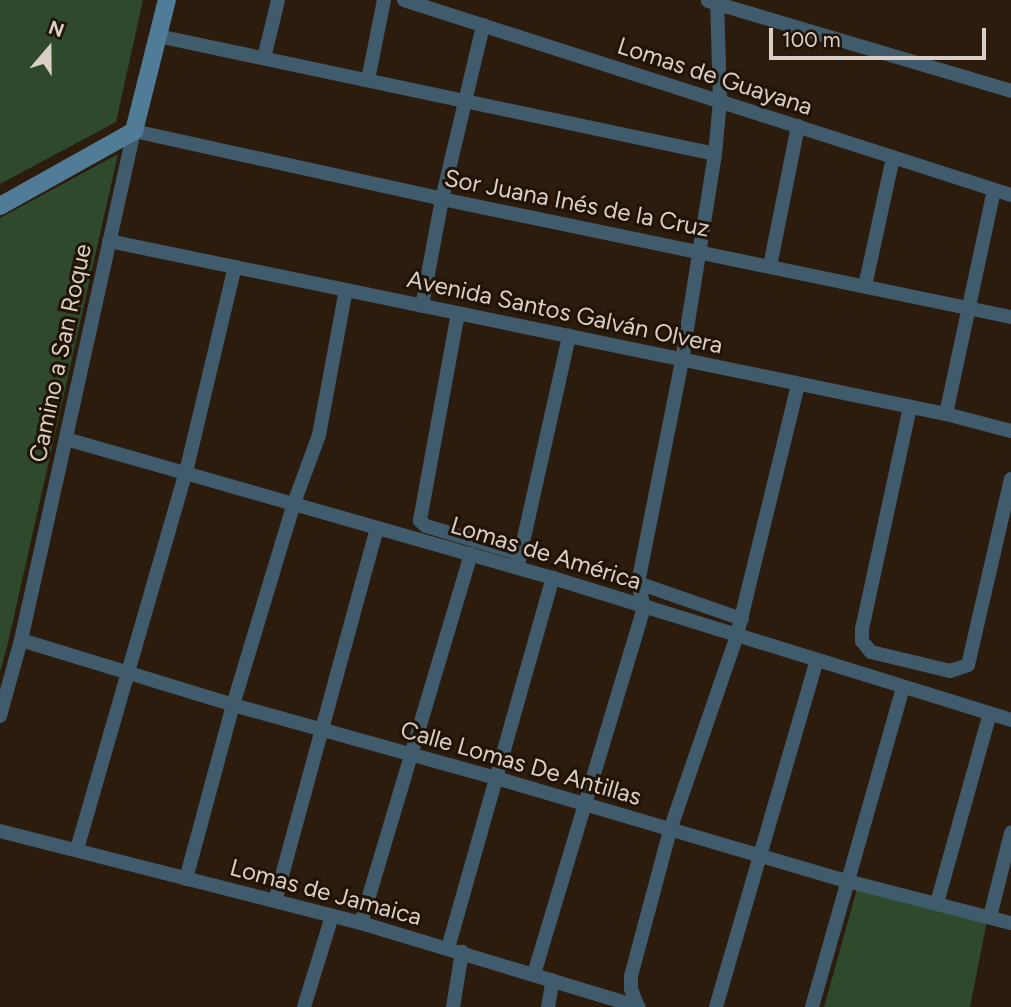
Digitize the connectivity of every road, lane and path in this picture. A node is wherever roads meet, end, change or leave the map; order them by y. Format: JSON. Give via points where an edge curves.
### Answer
{"nodes":[{"id":1,"x":167,"y":0,"type":"edge"},
{"id":2,"x":278,"y":0,"type":"edge"},
{"id":3,"x":384,"y":0,"type":"edge"},
{"id":4,"x":404,"y":0,"type":"edge"},
{"id":5,"x":713,"y":1,"type":"edge"},
{"id":6,"x":483,"y":25,"type":"junction"},
{"id":7,"x":158,"y":36,"type":"junction"},
{"id":8,"x":264,"y":58,"type":"junction"},
{"id":9,"x":368,"y":80,"type":"junction"},
{"id":10,"x":1011,"y":91,"type":"edge"},
{"id":11,"x":464,"y":100,"type":"junction"},
{"id":12,"x":720,"y":101,"type":"junction"},
{"id":13,"x":798,"y":127,"type":"junction"},
{"id":14,"x":134,"y":131,"type":"junction"},
{"id":15,"x":715,"y":153,"type":"junction"},
{"id":16,"x":894,"y":158,"type":"junction"},
{"id":17,"x":994,"y":190,"type":"junction"},
{"id":18,"x":1011,"y":195,"type":"edge"},
{"id":19,"x":442,"y":199,"type":"junction"},
{"id":20,"x":0,"y":206,"type":"edge"},
{"id":21,"x":109,"y":241,"type":"junction"},
{"id":22,"x":698,"y":250,"type":"junction"},
{"id":23,"x":770,"y":266,"type":"junction"},
{"id":24,"x":235,"y":267,"type":"junction"},
{"id":25,"x":865,"y":286,"type":"junction"},
{"id":26,"x":346,"y":290,"type":"junction"},
{"id":27,"x":422,"y":306,"type":"junction"},
{"id":28,"x":969,"y":308,"type":"junction"},
{"id":29,"x":458,"y":313,"type":"junction"},
{"id":30,"x":1011,"y":317,"type":"edge"},
{"id":31,"x":569,"y":336,"type":"junction"},
{"id":32,"x":682,"y":360,"type":"junction"},
{"id":33,"x":798,"y":384,"type":"junction"},
{"id":34,"x":910,"y":407,"type":"junction"},
{"id":35,"x":946,"y":414,"type":"junction"},
{"id":36,"x":1011,"y":431,"type":"edge"},
{"id":37,"x":66,"y":439,"type":"junction"},
{"id":38,"x":186,"y":472,"type":"junction"},
{"id":39,"x":1011,"y":479,"type":"edge"},
{"id":40,"x":294,"y":503,"type":"junction"},
{"id":41,"x":377,"y":528,"type":"junction"},
{"id":42,"x":471,"y":554,"type":"junction"},
{"id":43,"x":519,"y":561,"type":"junction"},
{"id":44,"x":553,"y":578,"type":"junction"},
{"id":45,"x":638,"y":583,"type":"junction"},
{"id":46,"x":644,"y":607,"type":"junction"},
{"id":47,"x":741,"y":618,"type":"junction"},
{"id":48,"x":737,"y":635,"type":"junction"},
{"id":49,"x":21,"y":640,"type":"junction"},
{"id":50,"x":817,"y":660,"type":"junction"},
{"id":51,"x":126,"y":673,"type":"junction"},
{"id":52,"x":903,"y":688,"type":"junction"},
{"id":53,"x":233,"y":705,"type":"junction"},
{"id":54,"x":990,"y":713,"type":"junction"},
{"id":55,"x":0,"y":716,"type":"edge"},
{"id":56,"x":1011,"y":720,"type":"edge"},
{"id":57,"x":320,"y":729,"type":"junction"},
{"id":58,"x":410,"y":755,"type":"junction"},
{"id":59,"x":496,"y":778,"type":"junction"},
{"id":60,"x":584,"y":804,"type":"junction"},
{"id":61,"x":670,"y":830,"type":"junction"},
{"id":62,"x":0,"y":831,"type":"edge"},
{"id":63,"x":1011,"y":833,"type":"edge"},
{"id":64,"x":76,"y":849,"type":"junction"},
{"id":65,"x":758,"y":855,"type":"junction"},
{"id":66,"x":186,"y":879,"type":"junction"},
{"id":67,"x":848,"y":881,"type":"junction"},
{"id":68,"x":275,"y":901,"type":"junction"},
{"id":69,"x":937,"y":903,"type":"junction"},
{"id":70,"x":332,"y":916,"type":"junction"},
{"id":71,"x":990,"y":917,"type":"junction"},
{"id":72,"x":361,"y":923,"type":"junction"},
{"id":73,"x":1011,"y":923,"type":"edge"},
{"id":74,"x":455,"y":950,"type":"junction"},
{"id":75,"x":534,"y":974,"type":"junction"},
{"id":76,"x":552,"y":980,"type":"junction"},
{"id":77,"x":304,"y":1007,"type":"edge"},
{"id":78,"x":453,"y":1007,"type":"edge"},
{"id":79,"x":548,"y":1007,"type":"edge"},
{"id":80,"x":638,"y":1007,"type":"edge"},
{"id":81,"x":716,"y":1007,"type":"edge"},
{"id":82,"x":812,"y":1007,"type":"edge"}],
"edges":[{"from":1,"to":7,"type":"street","name":"Camino a San Roque"},
{"from":2,"to":8,"type":"street"},
{"from":3,"to":9,"type":"street"},
{"from":4,"to":6,"type":"street","name":"Lomas de Guayana"},
{"from":5,"to":10,"type":"street"},
{"from":5,"to":12,"type":"street"},
{"from":6,"to":11,"type":"street"},
{"from":6,"to":12,"type":"street","name":"Lomas de Guayana"},
{"from":7,"to":8,"type":"street"},
{"from":7,"to":14,"type":"street","name":"Camino a San Roque"},
{"from":8,"to":9,"type":"street"},
{"from":9,"to":11,"type":"street"},
{"from":11,"to":15,"type":"street"},
{"from":11,"to":19,"type":"street"},
{"from":12,"to":13,"type":"street","name":"Lomas de Guayana"},
{"from":12,"to":15,"type":"street"},
{"from":13,"to":16,"type":"street","name":"Lomas de Guayana"},
{"from":13,"to":23,"type":"street"},
{"from":14,"to":19,"type":"street","name":"Sor Juana Inés de la Cruz"},
{"from":14,"to":20,"type":"street"},
{"from":14,"to":21,"type":"street","name":"Camino a San Roque"},
{"from":15,"to":22,"type":"street"},
{"from":16,"to":17,"type":"street","name":"Lomas de Guayana"},
{"from":16,"to":25,"type":"street"},
{"from":17,"to":18,"type":"street","name":"Lomas de Guayana"},
{"from":17,"to":28,"type":"street"},
{"from":19,"to":22,"type":"street","name":"Sor Juana Inés de la Cruz"},
{"from":19,"to":27,"type":"street"},
{"from":21,"to":24,"type":"street","name":"Avenida Santos Galván Olvera"},
{"from":21,"to":37,"type":"street","name":"Camino a San Roque"},
{"from":22,"to":23,"type":"street","name":"Sor Juana Inés de la Cruz"},
{"from":22,"to":32,"type":"street"},
{"from":23,"to":25,"type":"street","name":"Sor Juana Inés de la Cruz"},
{"from":24,"to":26,"type":"street","name":"Avenida Santos Galván Olvera"},
{"from":24,"to":38,"type":"street"},
{"from":25,"to":28,"type":"street","name":"Sor Juana Inés de la Cruz"},
{"from":26,"to":27,"type":"street","name":"Avenida Santos Galván Olvera"},
{"from":26,"to":40,"type":"street","via":[[319,435]]},
{"from":27,"to":29,"type":"street","name":"Avenida Santos Galván Olvera"},
{"from":28,"to":30,"type":"street","name":"Sor Juana Inés de la Cruz"},
{"from":28,"to":35,"type":"street"},
{"from":29,"to":31,"type":"street","name":"Avenida Santos Galván Olvera"},
{"from":29,"to":43,"type":"street","via":[[419,515],[426,526]]},
{"from":31,"to":32,"type":"street","name":"Avenida Santos Galván Olvera"},
{"from":31,"to":43,"type":"street"},
{"from":32,"to":33,"type":"street","name":"Avenida Santos Galván Olvera"},
{"from":32,"to":45,"type":"street"},
{"from":33,"to":34,"type":"street","name":"Avenida Santos Galván Olvera"},
{"from":33,"to":47,"type":"street"},
{"from":34,"to":35,"type":"street","name":"Avenida Santos Galván Olvera"},
{"from":34,"to":39,"type":"street","via":[[862,629],[862,641],[878,654],[950,671],[968,665]]},
{"from":35,"to":36,"type":"street","name":"Avenida Santos Galván Olvera"},
{"from":37,"to":38,"type":"street","name":"Lomas de América"},
{"from":37,"to":49,"type":"street","name":"Camino a San Roque"},
{"from":38,"to":40,"type":"street","name":"Lomas de América"},
{"from":38,"to":51,"type":"street"},
{"from":40,"to":41,"type":"street","name":"Lomas de América"},
{"from":40,"to":53,"type":"street"},
{"from":41,"to":42,"type":"street","name":"Lomas de América"},
{"from":41,"to":57,"type":"street"},
{"from":42,"to":43,"type":"street","name":"Lomas de América"},
{"from":42,"to":58,"type":"street"},
{"from":43,"to":44,"type":"street","name":"Lomas de América"},
{"from":44,"to":46,"type":"street","name":"Lomas de América"},
{"from":44,"to":59,"type":"street"},
{"from":45,"to":46,"type":"street"},
{"from":45,"to":47,"type":"street"},
{"from":46,"to":48,"type":"street","name":"Lomas de América"},
{"from":46,"to":60,"type":"street"},
{"from":47,"to":48,"type":"street"},
{"from":48,"to":50,"type":"street","name":"Lomas de América"},
{"from":48,"to":61,"type":"street"},
{"from":49,"to":51,"type":"street","name":"Calle Lomas De Antillas"},
{"from":49,"to":55,"type":"street","name":"Camino a San Roque"},
{"from":50,"to":52,"type":"street","name":"Lomas de América"},
{"from":50,"to":65,"type":"street"},
{"from":51,"to":53,"type":"street","name":"Calle Lomas De Antillas"},
{"from":51,"to":64,"type":"street"},
{"from":52,"to":54,"type":"street","name":"Lomas de América"},
{"from":52,"to":67,"type":"street"},
{"from":53,"to":57,"type":"street","name":"Calle Lomas De Antillas"},
{"from":53,"to":66,"type":"street"},
{"from":54,"to":56,"type":"street","name":"Lomas de América"},
{"from":54,"to":69,"type":"street"},
{"from":57,"to":58,"type":"street","name":"Calle Lomas De Antillas"},
{"from":57,"to":68,"type":"street"},
{"from":58,"to":59,"type":"street","name":"Calle Lomas De Antillas"},
{"from":58,"to":72,"type":"street"},
{"from":59,"to":60,"type":"street","name":"Calle Lomas De Antillas"},
{"from":59,"to":74,"type":"street"},
{"from":60,"to":61,"type":"street","name":"Calle Lomas De Antillas"},
{"from":60,"to":75,"type":"street"},
{"from":61,"to":65,"type":"street","name":"Calle Lomas De Antillas"},
{"from":61,"to":80,"type":"street","via":[[631,976]]},
{"from":62,"to":64,"type":"street","name":"Lomas de Jamaica"},
{"from":63,"to":71,"type":"street"},
{"from":64,"to":66,"type":"street","name":"Lomas de Jamaica"},
{"from":65,"to":67,"type":"street","name":"Calle Lomas De Antillas"},
{"from":65,"to":81,"type":"street"},
{"from":66,"to":68,"type":"street","name":"Lomas de Jamaica"},
{"from":67,"to":69,"type":"street","name":"Calle Lomas De Antillas"},
{"from":67,"to":82,"type":"street"},
{"from":68,"to":70,"type":"street","name":"Lomas de Jamaica"},
{"from":69,"to":71,"type":"street","name":"Calle Lomas De Antillas"},
{"from":70,"to":72,"type":"street","name":"Lomas de Jamaica"},
{"from":70,"to":77,"type":"street"},
{"from":71,"to":73,"type":"street","name":"Calle Lomas De Antillas"},
{"from":72,"to":74,"type":"street","name":"Lomas de Jamaica"},
{"from":74,"to":75,"type":"street","name":"Lomas de Jamaica"},
{"from":74,"to":78,"type":"street"},
{"from":75,"to":76,"type":"street","name":"Lomas de Jamaica"},
{"from":76,"to":79,"type":"street"},
{"from":76,"to":80,"type":"street","name":"Lomas de Jamaica"}]}
